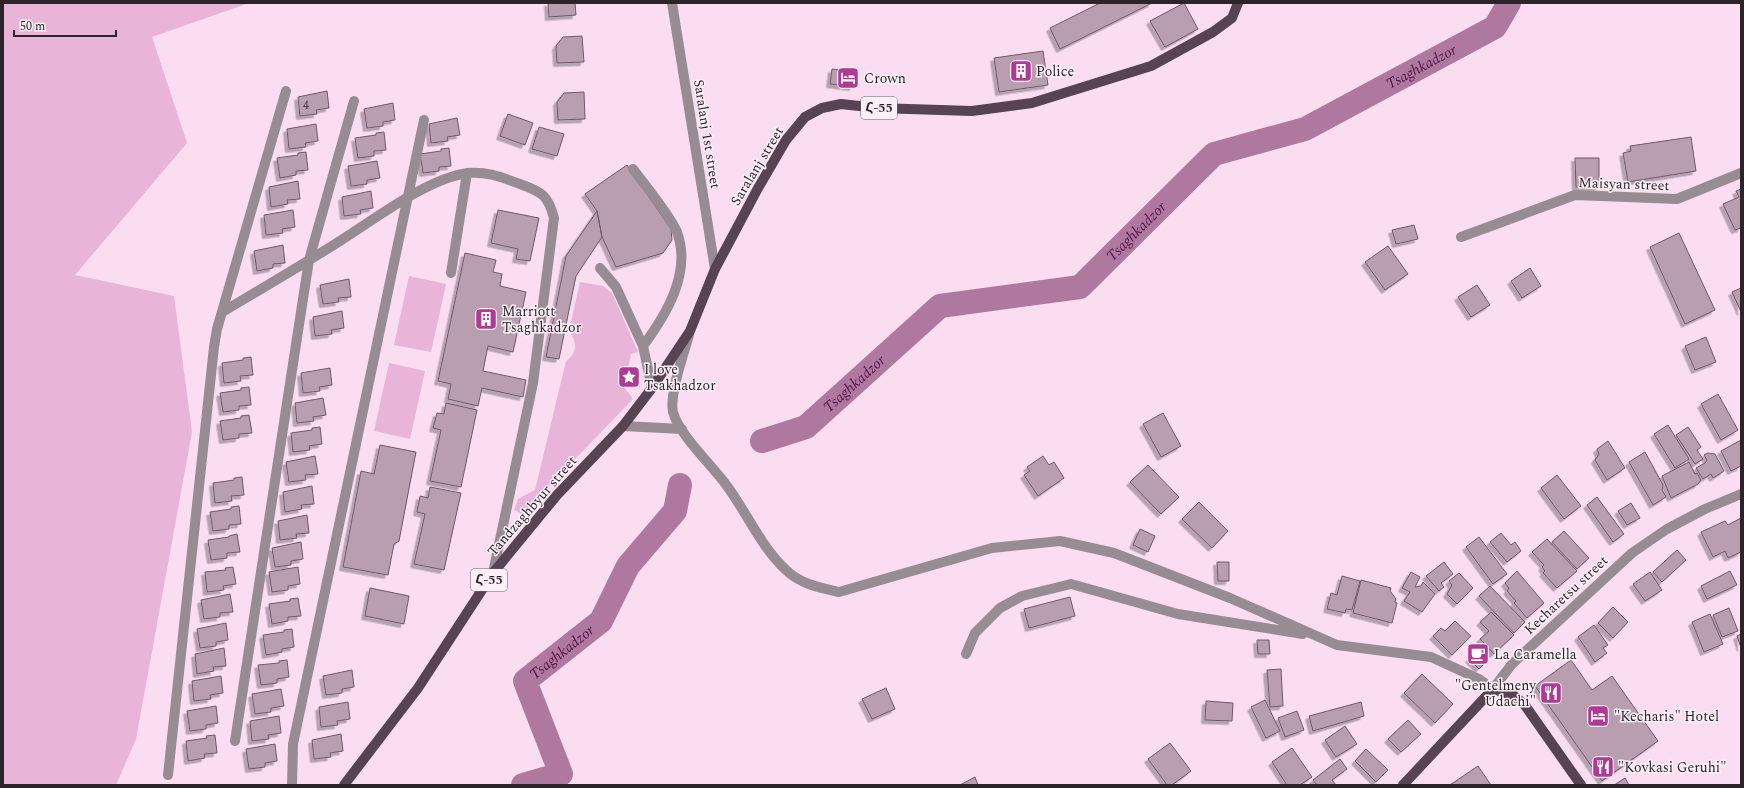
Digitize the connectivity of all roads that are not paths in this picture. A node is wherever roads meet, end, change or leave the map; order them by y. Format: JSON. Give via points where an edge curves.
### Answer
{"nodes":[{"id":1,"x":672,"y":3,"type":"edge"},
{"id":2,"x":1238,"y":3,"type":"edge"},
{"id":3,"x":286,"y":91,"type":"dead end"},
{"id":4,"x":354,"y":101,"type":"dead end"},
{"id":5,"x":424,"y":120,"type":"dead end"},
{"id":6,"x":633,"y":169,"type":"dead end"},
{"id":7,"x":467,"y":173,"type":"junction"},
{"id":8,"x":1741,"y":173,"type":"edge"},
{"id":9,"x":406,"y":200,"type":"junction"},
{"id":10,"x":1461,"y":237,"type":"dead end"},
{"id":11,"x":309,"y":260,"type":"junction"},
{"id":12,"x":600,"y":268,"type":"dead end"},
{"id":13,"x":715,"y":269,"type":"junction"},
{"id":14,"x":451,"y":273,"type":"dead end"},
{"id":15,"x":224,"y":311,"type":"junction"},
{"id":16,"x":690,"y":331,"type":"junction"},
{"id":17,"x":643,"y":346,"type":"junction"},
{"id":18,"x":652,"y":388,"type":"junction"},
{"id":19,"x":623,"y":426,"type":"junction"},
{"id":20,"x":682,"y":429,"type":"junction"},
{"id":21,"x":1741,"y":494,"type":"edge"},
{"id":22,"x":494,"y":573,"type":"junction"},
{"id":23,"x":1314,"y":636,"type":"junction"},
{"id":24,"x":966,"y":654,"type":"dead end"},
{"id":25,"x":1493,"y":689,"type":"junction"},
{"id":26,"x":235,"y":741,"type":"dead end"},
{"id":27,"x":168,"y":775,"type":"dead end"},
{"id":28,"x":292,"y":785,"type":"edge"},
{"id":29,"x":344,"y":785,"type":"edge"},
{"id":30,"x":1403,"y":785,"type":"edge"},
{"id":31,"x":1580,"y":785,"type":"edge"}],
"edges":[{"from":1,"to":13,"type":"street","name":"Saralanj 1st street"},
{"from":2,"to":13,"type":"main road","name":"Saralanj street","number":"Հ-55","via":[[1232,18],[1213,32],[1151,66],[1032,103],[972,111],[877,108],[841,104],[822,108],[805,117],[786,140]]},
{"from":3,"to":15,"type":"street"},
{"from":4,"to":11,"type":"street"},
{"from":5,"to":9,"type":"street"},
{"from":6,"to":17,"type":"street","via":[[677,232],[682,254],[673,298],[663,320]]},
{"from":7,"to":9,"type":"street","via":[[442,180]]},
{"from":7,"to":14,"type":"street"},
{"from":7,"to":22,"type":"street","via":[[489,173],[540,192],[550,203],[554,218],[533,383]]},
{"from":8,"to":10,"type":"street","name":"Maisyan street","via":[[1677,199],[1575,195]]},
{"from":9,"to":11,"type":"street"},
{"from":9,"to":28,"type":"street","via":[[292,744]]},
{"from":11,"to":15,"type":"street"},
{"from":11,"to":26,"type":"street"},
{"from":12,"to":17,"type":"street","via":[[616,287]]},
{"from":13,"to":16,"type":"main road","name":"Saralanj street","number":"Հ-55"},
{"from":15,"to":27,"type":"street","via":[[214,347]]},
{"from":16,"to":18,"type":"main road","name":"Saralanj street","number":"Հ-55"},
{"from":16,"to":20,"type":"street","via":[[673,398],[673,412]]},
{"from":17,"to":18,"type":"street"},
{"from":18,"to":19,"type":"main road","name":"Tandzaghbyur street","number":"Հ-55"},
{"from":19,"to":20,"type":"street"},
{"from":19,"to":22,"type":"main road","name":"Tandzaghbyur street","number":"Հ-55","via":[[557,495]]},
{"from":20,"to":23,"type":"street","via":[[727,486],[768,549],[786,571],[814,587],[838,592],[992,548],[1060,541],[1114,552],[1230,598]]},
{"from":21,"to":25,"type":"street","name":"Kecharetsu street","via":[[1673,526],[1632,554],[1512,664]]},
{"from":22,"to":29,"type":"main road","name":"Tandzaghbyur street","number":"Հ-55","via":[[418,688]]},
{"from":23,"to":24,"type":"street","via":[[1178,614],[1071,584],[1022,596],[1000,608],[975,633]]},
{"from":23,"to":25,"type":"street","via":[[1337,645],[1431,657],[1479,679]]},
{"from":25,"to":30,"type":"main road","name":"Kecharetsu street"},
{"from":25,"to":31,"type":"main road","via":[[1514,696],[1524,704]]}]}
